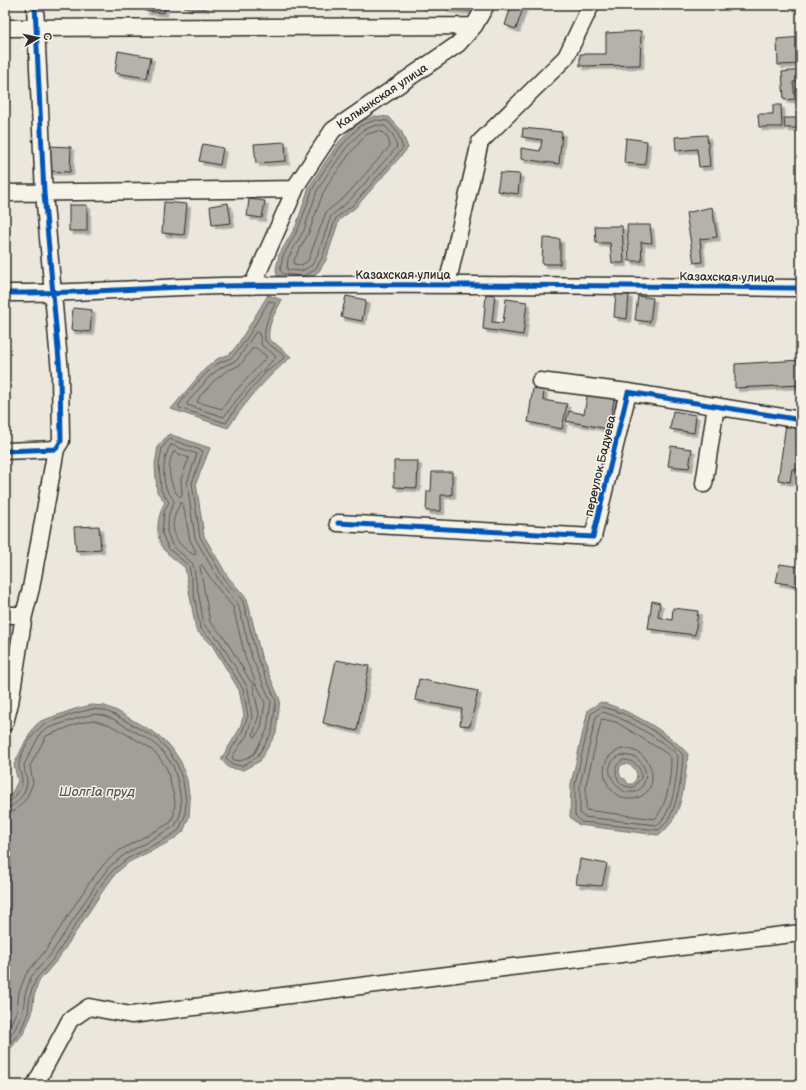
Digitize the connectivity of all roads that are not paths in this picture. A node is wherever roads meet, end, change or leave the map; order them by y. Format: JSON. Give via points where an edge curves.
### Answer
{"nodes":[{"id":1,"x":35,"y":5,"type":"edge"},
{"id":2,"x":486,"y":5,"type":"edge"},
{"id":3,"x":591,"y":5,"type":"edge"},
{"id":4,"x":474,"y":26,"type":"junction"},
{"id":5,"x":5,"y":28,"type":"edge"},
{"id":6,"x":36,"y":28,"type":"junction"},
{"id":7,"x":295,"y":189,"type":"junction"},
{"id":8,"x":5,"y":193,"type":"edge"},
{"id":9,"x":44,"y":193,"type":"junction"},
{"id":10,"x":447,"y":284,"type":"junction"},
{"id":11,"x":252,"y":286,"type":"junction"},
{"id":12,"x":801,"y":288,"type":"edge"},
{"id":13,"x":5,"y":293,"type":"edge"},
{"id":14,"x":54,"y":294,"type":"junction"},
{"id":15,"x":540,"y":381,"type":"dead end"},
{"id":16,"x":628,"y":392,"type":"junction"},
{"id":17,"x":716,"y":406,"type":"junction"},
{"id":18,"x":801,"y":420,"type":"edge"},
{"id":19,"x":56,"y":449,"type":"junction"},
{"id":20,"x":5,"y":451,"type":"edge"},
{"id":21,"x":704,"y":484,"type":"dead end"},
{"id":22,"x":338,"y":523,"type":"dead end"},
{"id":23,"x":5,"y":615,"type":"edge"},
{"id":24,"x":24,"y":615,"type":"junction"},
{"id":25,"x":5,"y":723,"type":"edge"},
{"id":26,"x":801,"y":933,"type":"edge"},
{"id":27,"x":34,"y":1085,"type":"edge"}],
"edges":[{"from":1,"to":6,"type":"street"},
{"from":2,"to":4,"type":"street","name":"Калмыкская улица"},
{"from":3,"to":10,"type":"street","via":[[566,57],[480,142]]},
{"from":4,"to":6,"type":"street"},
{"from":4,"to":7,"type":"street","name":"Калмыкская улица","via":[[458,44],[333,130]]},
{"from":5,"to":6,"type":"street"},
{"from":6,"to":9,"type":"street"},
{"from":7,"to":9,"type":"street"},
{"from":7,"to":11,"type":"street","name":"Калмыкская улица"},
{"from":8,"to":9,"type":"street"},
{"from":9,"to":14,"type":"street"},
{"from":10,"to":11,"type":"street","name":"Казахская улица"},
{"from":10,"to":12,"type":"street","name":"Казахская улица"},
{"from":11,"to":14,"type":"street","name":"Казахская улица"},
{"from":13,"to":14,"type":"street","name":"Казахская улица"},
{"from":14,"to":19,"type":"street","via":[[62,433]]},
{"from":15,"to":16,"type":"street"},
{"from":16,"to":17,"type":"street"},
{"from":16,"to":22,"type":"street","name":"переулок Бадуева","via":[[593,537]]},
{"from":17,"to":18,"type":"street"},
{"from":17,"to":21,"type":"street"},
{"from":19,"to":20,"type":"street"},
{"from":19,"to":24,"type":"street"},
{"from":23,"to":24,"type":"street"},
{"from":24,"to":25,"type":"street"},
{"from":26,"to":27,"type":"street","via":[[496,968],[131,1015],[89,1007],[70,1020]]}]}
